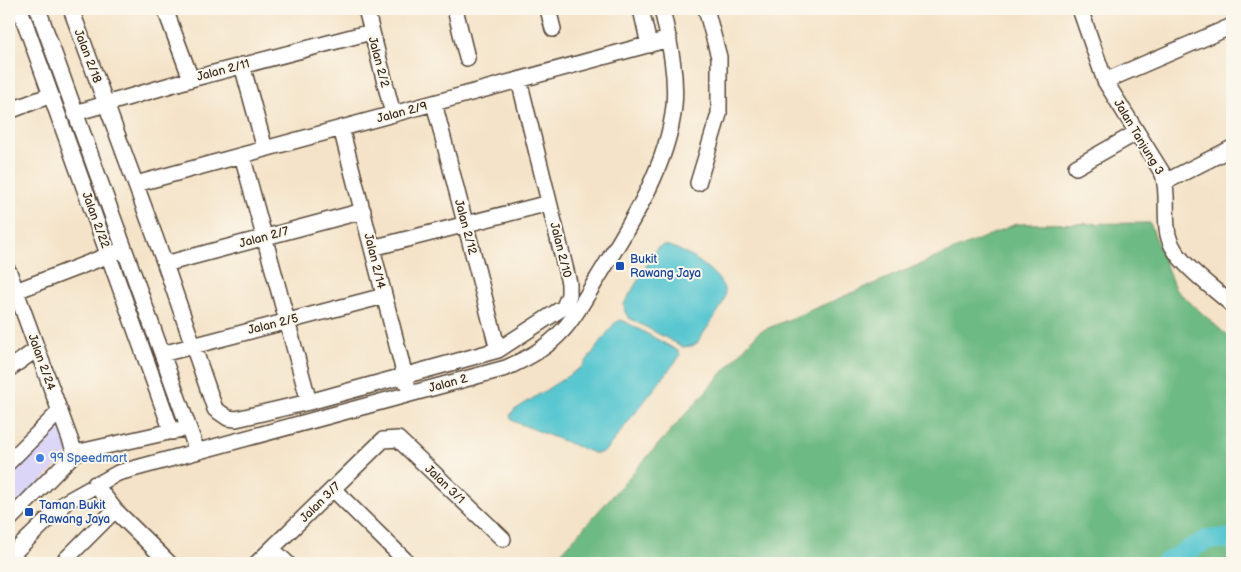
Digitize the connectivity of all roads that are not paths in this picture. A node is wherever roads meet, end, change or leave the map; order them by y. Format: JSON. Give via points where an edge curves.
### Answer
{"nodes":[{"id":1,"x":20,"y":9,"type":"edge"},
{"id":2,"x":38,"y":9,"type":"edge"},
{"id":3,"x":71,"y":9,"type":"edge"},
{"id":4,"x":165,"y":9,"type":"edge"},
{"id":5,"x":366,"y":9,"type":"edge"},
{"id":6,"x":455,"y":9,"type":"edge"},
{"id":7,"x":548,"y":9,"type":"edge"},
{"id":8,"x":641,"y":9,"type":"edge"},
{"id":9,"x":662,"y":9,"type":"edge"},
{"id":10,"x":706,"y":9,"type":"edge"},
{"id":11,"x":1080,"y":9,"type":"edge"},
{"id":12,"x":1232,"y":26,"type":"edge"},
{"id":13,"x":552,"y":29,"type":"dead end"},
{"id":14,"x":371,"y":32,"type":"junction"},
{"id":15,"x":669,"y":40,"type":"junction"},
{"id":16,"x":649,"y":45,"type":"junction"},
{"id":17,"x":467,"y":58,"type":"dead end"},
{"id":18,"x":242,"y":65,"type":"junction"},
{"id":19,"x":191,"y":79,"type":"junction"},
{"id":20,"x":519,"y":80,"type":"junction"},
{"id":21,"x":1105,"y":81,"type":"junction"},
{"id":22,"x":51,"y":95,"type":"junction"},
{"id":23,"x":106,"y":102,"type":"junction"},
{"id":24,"x":434,"y":103,"type":"junction"},
{"id":25,"x":9,"y":111,"type":"edge"},
{"id":26,"x":75,"y":113,"type":"junction"},
{"id":27,"x":393,"y":114,"type":"junction"},
{"id":28,"x":341,"y":128,"type":"junction"},
{"id":29,"x":1136,"y":133,"type":"junction"},
{"id":30,"x":1232,"y":148,"type":"edge"},
{"id":31,"x":265,"y":149,"type":"junction"},
{"id":32,"x":242,"y":155,"type":"junction"},
{"id":33,"x":1076,"y":167,"type":"dead end"},
{"id":34,"x":1165,"y":182,"type":"junction"},
{"id":35,"x":698,"y":183,"type":"dead end"},
{"id":36,"x":136,"y":184,"type":"junction"},
{"id":37,"x":549,"y":203,"type":"junction"},
{"id":38,"x":362,"y":211,"type":"junction"},
{"id":39,"x":465,"y":223,"type":"junction"},
{"id":40,"x":264,"y":237,"type":"junction"},
{"id":41,"x":372,"y":248,"type":"junction"},
{"id":42,"x":124,"y":250,"type":"junction"},
{"id":43,"x":109,"y":256,"type":"junction"},
{"id":44,"x":165,"y":264,"type":"junction"},
{"id":45,"x":9,"y":273,"type":"edge"},
{"id":46,"x":16,"y":291,"type":"junction"},
{"id":47,"x":384,"y":296,"type":"junction"},
{"id":48,"x":1232,"y":305,"type":"edge"},
{"id":49,"x":287,"y":321,"type":"junction"},
{"id":50,"x":193,"y":345,"type":"junction"},
{"id":51,"x":37,"y":349,"type":"junction"},
{"id":52,"x":498,"y":350,"type":"junction"},
{"id":53,"x":162,"y":354,"type":"junction"},
{"id":54,"x":9,"y":369,"type":"edge"},
{"id":55,"x":405,"y":375,"type":"junction"},
{"id":56,"x":410,"y":394,"type":"junction"},
{"id":57,"x":309,"y":402,"type":"junction"},
{"id":58,"x":60,"y":411,"type":"junction"},
{"id":59,"x":189,"y":427,"type":"junction"},
{"id":60,"x":172,"y":432,"type":"junction"},
{"id":61,"x":383,"y":440,"type":"joint"},
{"id":62,"x":197,"y":450,"type":"junction"},
{"id":63,"x":75,"y":453,"type":"junction"},
{"id":64,"x":9,"y":462,"type":"edge"},
{"id":65,"x":95,"y":484,"type":"junction"},
{"id":66,"x":333,"y":489,"type":"junction"},
{"id":67,"x":115,"y":510,"type":"junction"},
{"id":68,"x":9,"y":520,"type":"edge"},
{"id":69,"x":503,"y":539,"type":"dead end"},
{"id":70,"x":272,"y":549,"type":"junction"},
{"id":71,"x":9,"y":557,"type":"edge"},
{"id":72,"x":62,"y":563,"type":"edge"},
{"id":73,"x":169,"y":563,"type":"edge"},
{"id":74,"x":257,"y":563,"type":"edge"},
{"id":75,"x":287,"y":563,"type":"edge"},
{"id":76,"x":408,"y":563,"type":"edge"}],
"edges":[{"from":1,"to":22,"type":"street","name":"Jalan 2/22"},
{"from":2,"to":26,"type":"street"},
{"from":3,"to":23,"type":"street","name":"Jalan 2/18"},
{"from":4,"to":19,"type":"street"},
{"from":5,"to":14,"type":"street","name":"Jalan 2/2"},
{"from":6,"to":17,"type":"street"},
{"from":7,"to":13,"type":"street"},
{"from":8,"to":16,"type":"street"},
{"from":9,"to":15,"type":"street","name":"Jalan 2"},
{"from":10,"to":35,"type":"street","via":[[719,58],[720,114]]},
{"from":11,"to":21,"type":"street","name":"Jalan Tanjung 3"},
{"from":12,"to":21,"type":"street"},
{"from":14,"to":18,"type":"street","name":"Jalan 2/11"},
{"from":14,"to":27,"type":"street","name":"Jalan 2/2"},
{"from":15,"to":16,"type":"street","name":"Jalan 2/9"},
{"from":15,"to":56,"type":"street","name":"Jalan 2","via":[[676,76],[674,107],[660,164],[606,264],[568,324],[532,357],[506,368]]},
{"from":16,"to":20,"type":"street","name":"Jalan 2/9"},
{"from":18,"to":19,"type":"street","name":"Jalan 2/11"},
{"from":18,"to":31,"type":"street"},
{"from":19,"to":23,"type":"street","name":"Jalan 2/11"},
{"from":20,"to":24,"type":"street","name":"Jalan 2/9"},
{"from":20,"to":37,"type":"street","name":"Jalan 2/10"},
{"from":21,"to":29,"type":"street","name":"Jalan Tanjung 3"},
{"from":22,"to":25,"type":"street"},
{"from":22,"to":43,"type":"street","name":"Jalan 2/22"},
{"from":23,"to":26,"type":"street","name":"Jalan 2/11"},
{"from":23,"to":36,"type":"street","name":"Jalan 2/18"},
{"from":24,"to":27,"type":"street","name":"Jalan 2/9"},
{"from":24,"to":39,"type":"street","name":"Jalan 2/12"},
{"from":26,"to":42,"type":"street"},
{"from":27,"to":28,"type":"street","name":"Jalan 2/9"},
{"from":28,"to":31,"type":"street","name":"Jalan 2/9"},
{"from":28,"to":38,"type":"street","name":"Jalan 2/14"},
{"from":29,"to":33,"type":"street"},
{"from":29,"to":34,"type":"street","name":"Jalan Tanjung 3"},
{"from":30,"to":34,"type":"street"},
{"from":31,"to":32,"type":"street","name":"Jalan 2/9"},
{"from":32,"to":36,"type":"street","name":"Jalan 2/9"},
{"from":32,"to":40,"type":"street"},
{"from":34,"to":48,"type":"street","name":"Jalan Tanjung 3","via":[[1168,234],[1172,248]]},
{"from":36,"to":44,"type":"street","name":"Jalan 2/18"},
{"from":37,"to":39,"type":"street"},
{"from":37,"to":52,"type":"street","name":"Jalan 2/10","via":[[569,283],[568,301],[557,312]]},
{"from":38,"to":40,"type":"street","name":"Jalan 2/7"},
{"from":38,"to":41,"type":"street","name":"Jalan 2/14"},
{"from":39,"to":41,"type":"street"},
{"from":39,"to":52,"type":"street","name":"Jalan 2/12"},
{"from":40,"to":44,"type":"street","name":"Jalan 2/7"},
{"from":40,"to":49,"type":"street"},
{"from":41,"to":47,"type":"street","name":"Jalan 2/14"},
{"from":42,"to":43,"type":"street"},
{"from":42,"to":53,"type":"street"},
{"from":43,"to":46,"type":"street"},
{"from":43,"to":60,"type":"street","name":"Jalan 2/22"},
{"from":44,"to":50,"type":"street","name":"Jalan 2/18"},
{"from":45,"to":46,"type":"street","name":"Jalan 2/24"},
{"from":46,"to":51,"type":"street","name":"Jalan 2/24"},
{"from":47,"to":49,"type":"street","name":"Jalan 2/5"},
{"from":47,"to":55,"type":"street","name":"Jalan 2/14"},
{"from":49,"to":50,"type":"street","name":"Jalan 2/5"},
{"from":49,"to":57,"type":"street"},
{"from":50,"to":53,"type":"street","name":"Jalan 2/5"},
{"from":50,"to":57,"type":"street","name":"Jalan 2/10","via":[[215,409],[228,418],[236,419]]},
{"from":51,"to":54,"type":"street"},
{"from":51,"to":58,"type":"street","name":"Jalan 2/24"},
{"from":52,"to":55,"type":"street","name":"Jalan 2/10"},
{"from":53,"to":59,"type":"street"},
{"from":55,"to":56,"type":"street","name":"Jalan 2/14"},
{"from":55,"to":57,"type":"street","name":"Jalan 2/10"},
{"from":56,"to":62,"type":"street","name":"Jalan 2"},
{"from":58,"to":63,"type":"street","name":"Jalan 2/24"},
{"from":58,"to":64,"type":"street"},
{"from":59,"to":60,"type":"street"},
{"from":59,"to":62,"type":"street"},
{"from":60,"to":63,"type":"street"},
{"from":61,"to":66,"type":"street","name":"Jalan 3/7"},
{"from":61,"to":69,"type":"street","name":"Jalan 3/1","via":[[398,439]]},
{"from":62,"to":65,"type":"street","name":"Jalan 2","via":[[118,472]]},
{"from":63,"to":68,"type":"street"},
{"from":65,"to":67,"type":"street"},
{"from":65,"to":71,"type":"street","name":"Jalan 2","via":[[66,502]]},
{"from":66,"to":70,"type":"street","name":"Jalan 3/7"},
{"from":66,"to":76,"type":"street"},
{"from":67,"to":72,"type":"street"},
{"from":67,"to":73,"type":"street"},
{"from":70,"to":74,"type":"street","name":"Jalan 3/7"},
{"from":70,"to":75,"type":"street"}]}
